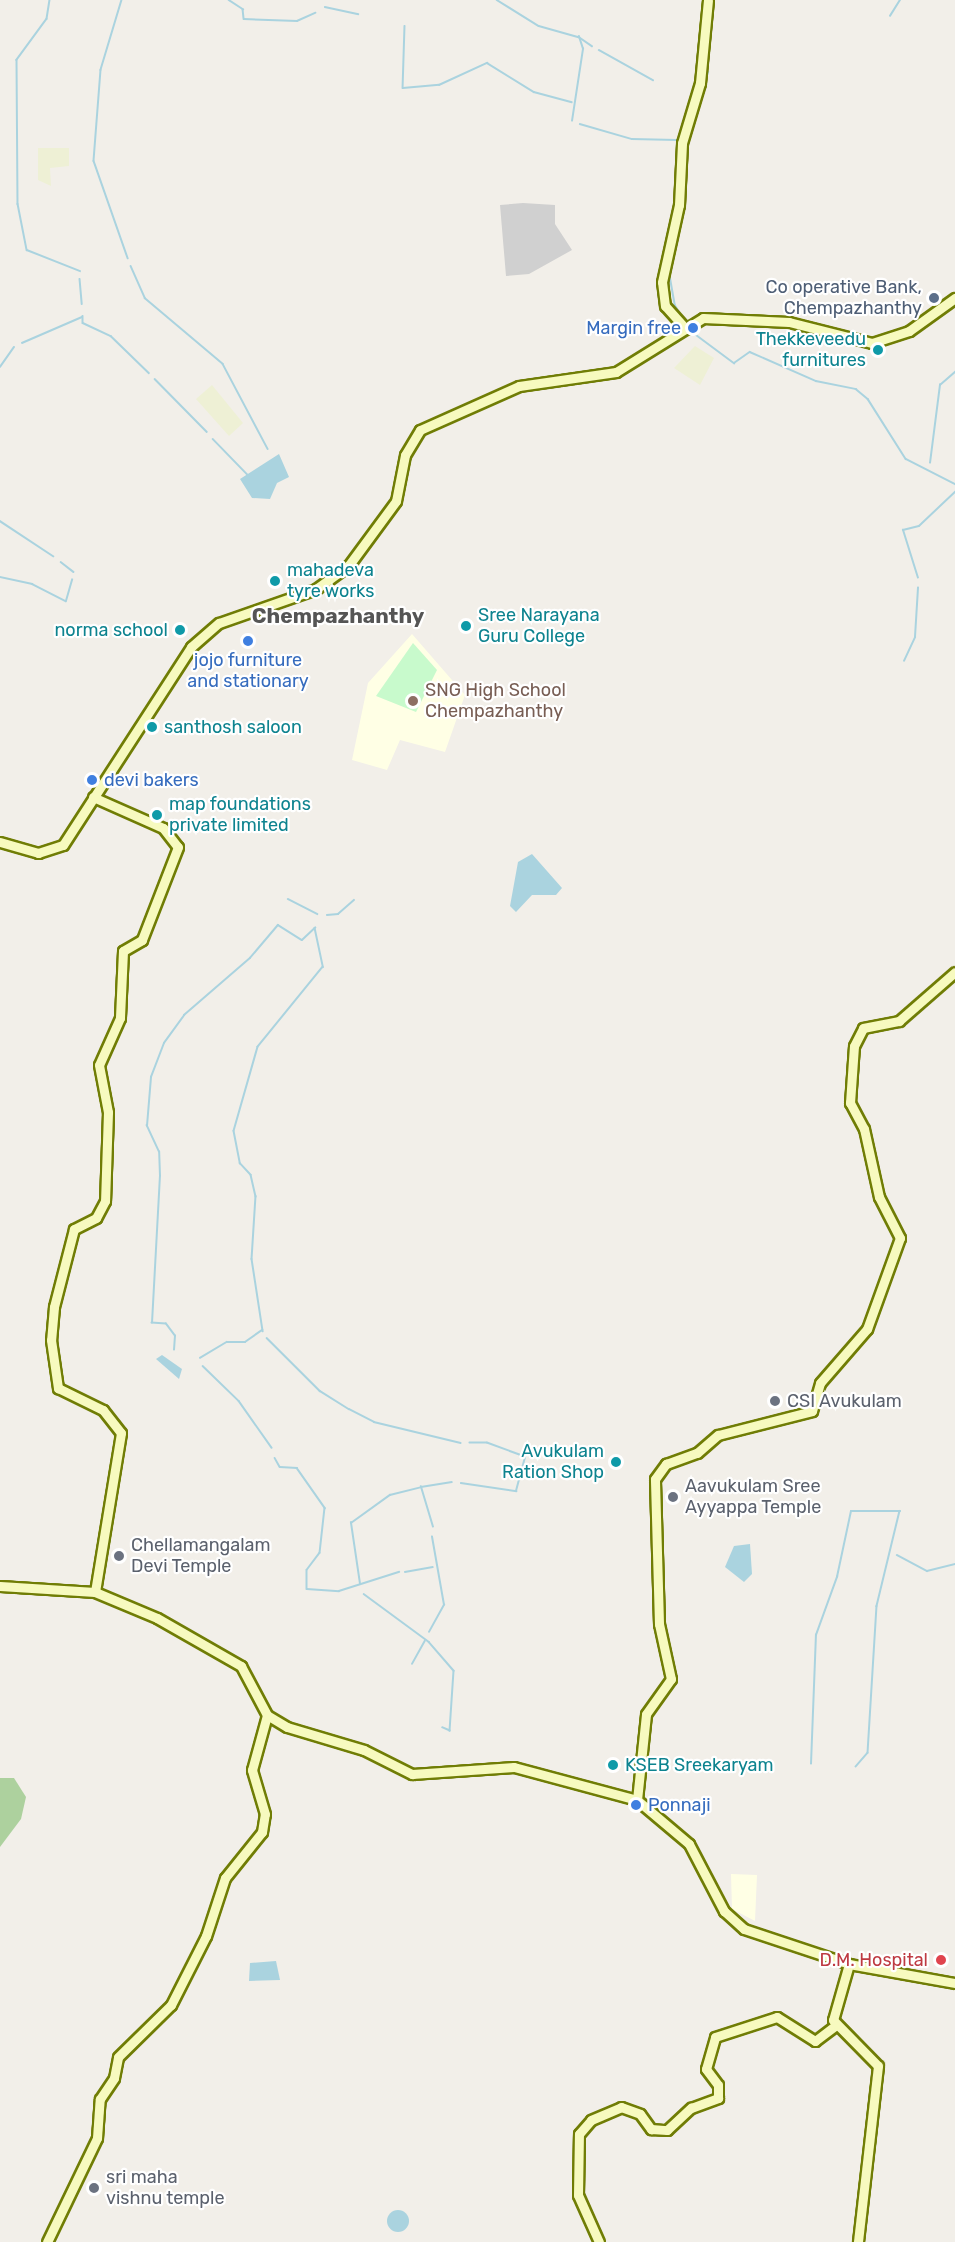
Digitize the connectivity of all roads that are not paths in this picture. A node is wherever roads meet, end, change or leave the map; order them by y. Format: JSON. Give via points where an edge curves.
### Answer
{"nodes":[{"id":1,"x":708,"y":0,"type":"edge"},
{"id":2,"x":955,"y":298,"type":"edge"},
{"id":3,"x":686,"y":329,"type":"junction"},
{"id":4,"x":93,"y":797,"type":"junction"},
{"id":5,"x":0,"y":842,"type":"edge"},
{"id":6,"x":955,"y":972,"type":"edge"},
{"id":7,"x":0,"y":1586,"type":"edge"},
{"id":8,"x":95,"y":1592,"type":"junction"},
{"id":9,"x":267,"y":1715,"type":"junction"},
{"id":10,"x":637,"y":1800,"type":"junction"},
{"id":11,"x":849,"y":1964,"type":"junction"},
{"id":12,"x":955,"y":1983,"type":"edge"},
{"id":13,"x":835,"y":2026,"type":"junction"},
{"id":14,"x":47,"y":2242,"type":"edge"},
{"id":15,"x":599,"y":2242,"type":"edge"},
{"id":16,"x":858,"y":2242,"type":"edge"}],
"edges":[{"from":1,"to":3,"type":"main road","via":[[700,83],[682,143],[678,205],[662,282],[665,306]]},
{"from":2,"to":3,"type":"main road","via":[[909,331],[872,343],[789,322],[723,316],[703,318]]},
{"from":3,"to":4,"type":"main road","via":[[616,372],[519,386],[420,430],[405,455],[396,501],[349,565],[316,588],[206,633],[167,678]]},
{"from":4,"to":5,"type":"main road","via":[[63,845],[51,852]]},
{"from":4,"to":8,"type":"main road","via":[[163,828],[178,847],[142,940],[123,951],[120,1018],[99,1065],[108,1112],[105,1201],[96,1218],[74,1229],[54,1307],[51,1340],[58,1388],[103,1410],[121,1434]]},
{"from":6,"to":10,"type":"main road","via":[[899,1021],[863,1028],[854,1046],[850,1103],[864,1129],[879,1197],[900,1238],[867,1329],[820,1383],[812,1411],[718,1435],[698,1453],[657,1472],[654,1551],[671,1679],[646,1714]]},
{"from":7,"to":8,"type":"main road"},
{"from":8,"to":9,"type":"main road","via":[[204,1641],[241,1666]]},
{"from":9,"to":10,"type":"main road","via":[[296,1731],[364,1750],[412,1774],[514,1767]]},
{"from":9,"to":14,"type":"main road","via":[[252,1776],[264,1828],[225,1878],[206,1936],[171,2005],[118,2057],[114,2078],[100,2099],[97,2138]]},
{"from":10,"to":11,"type":"main road","via":[[689,1844],[737,1926]]},
{"from":11,"to":12,"type":"main road"},
{"from":11,"to":13,"type":"main road"},
{"from":13,"to":15,"type":"main road","via":[[815,2041],[777,2017],[715,2037],[706,2069],[718,2085],[718,2098],[692,2108],[667,2130],[651,2129],[640,2114],[621,2107],[591,2120],[579,2134],[578,2195]]},
{"from":13,"to":16,"type":"main road","via":[[863,2045],[878,2066]]}]}
